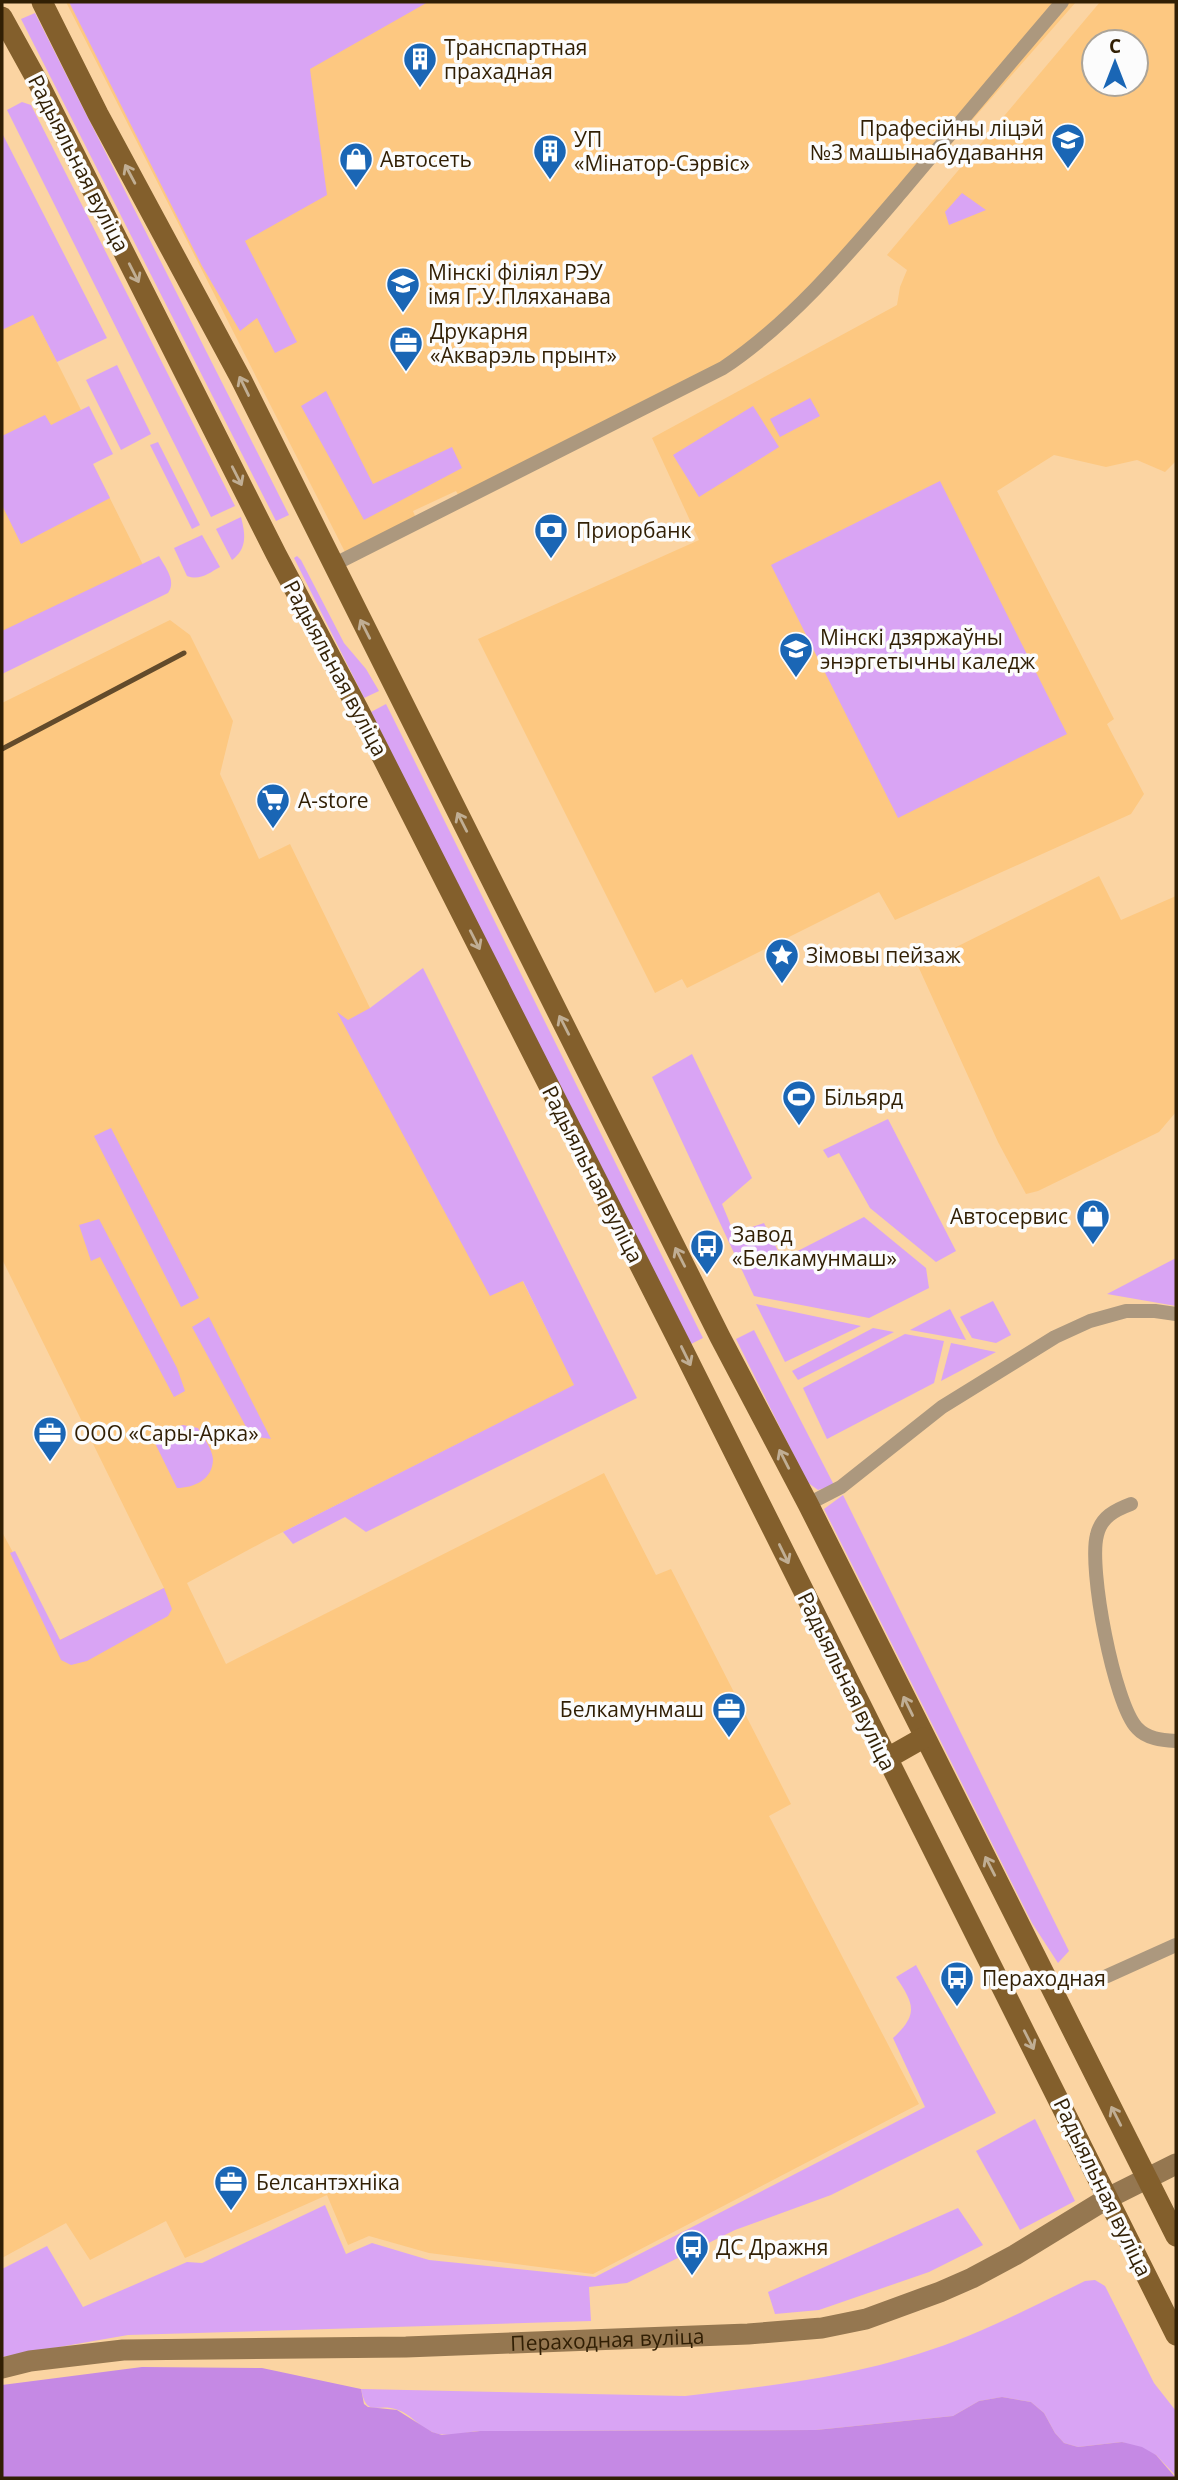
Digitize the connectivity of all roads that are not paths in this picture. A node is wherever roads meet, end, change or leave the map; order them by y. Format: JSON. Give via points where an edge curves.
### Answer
{"nodes":[{"id":1,"x":41,"y":2,"type":"edge"},
{"id":2,"x":1062,"y":2,"type":"edge"},
{"id":3,"x":2,"y":17,"type":"edge"},
{"id":4,"x":333,"y":565,"type":"junction"},
{"id":5,"x":1176,"y":1314,"type":"edge"},
{"id":6,"x":808,"y":1504,"type":"junction"},
{"id":7,"x":1131,"y":1504,"type":"dead end"},
{"id":8,"x":923,"y":1738,"type":"junction"},
{"id":9,"x":1176,"y":1741,"type":"edge"},
{"id":10,"x":886,"y":1759,"type":"junction"},
{"id":11,"x":1176,"y":1945,"type":"edge"},
{"id":12,"x":1107,"y":1976,"type":"dead end"},
{"id":13,"x":1176,"y":2164,"type":"edge"},
{"id":14,"x":1147,"y":2177,"type":"junction"},
{"id":15,"x":1108,"y":2198,"type":"junction"},
{"id":16,"x":1176,"y":2236,"type":"edge"},
{"id":17,"x":1176,"y":2335,"type":"edge"},
{"id":18,"x":2,"y":2368,"type":"edge"}],
"edges":[{"from":4,"to":1,"type":"main road","name":"Радыяльная вуліца","one_way":true,"via":[[241,379]]},
{"from":2,"to":4,"type":"street","via":[[852,250],[746,353]]},
{"from":3,"to":10,"type":"main road","name":"Радыяльная вуліца","one_way":true,"via":[[685,1354]]},
{"from":6,"to":4,"type":"main road","name":"Радыяльная вуліца","one_way":true,"via":[[714,1326]]},
{"from":5,"to":6,"type":"street","via":[[1126,1311],[1055,1337],[942,1407],[841,1487]]},
{"from":8,"to":6,"type":"main road","name":"Радыяльная вуліца","one_way":true},
{"from":7,"to":9,"type":"street","via":[[1104,1520],[1097,1535],[1095,1562],[1108,1653],[1127,1717],[1155,1740]]},
{"from":8,"to":10,"type":"main road"},
{"from":14,"to":8,"type":"main road","name":"Радыяльная вуліца","one_way":true},
{"from":10,"to":15,"type":"main road","name":"Радыяльная вуліца","one_way":true},
{"from":11,"to":12,"type":"street"},
{"from":13,"to":14,"type":"street","name":"Пераходная вуліца"},
{"from":14,"to":15,"type":"street","name":"Пераходная вуліца"},
{"from":14,"to":16,"type":"main road","name":"Радыяльная вуліца"},
{"from":15,"to":17,"type":"main road","name":"Радыяльная вуліца"},
{"from":15,"to":18,"type":"street","name":"Пераходная вуліца","via":[[972,2278],[879,2314],[822,2328],[420,2347],[123,2350]]}]}
